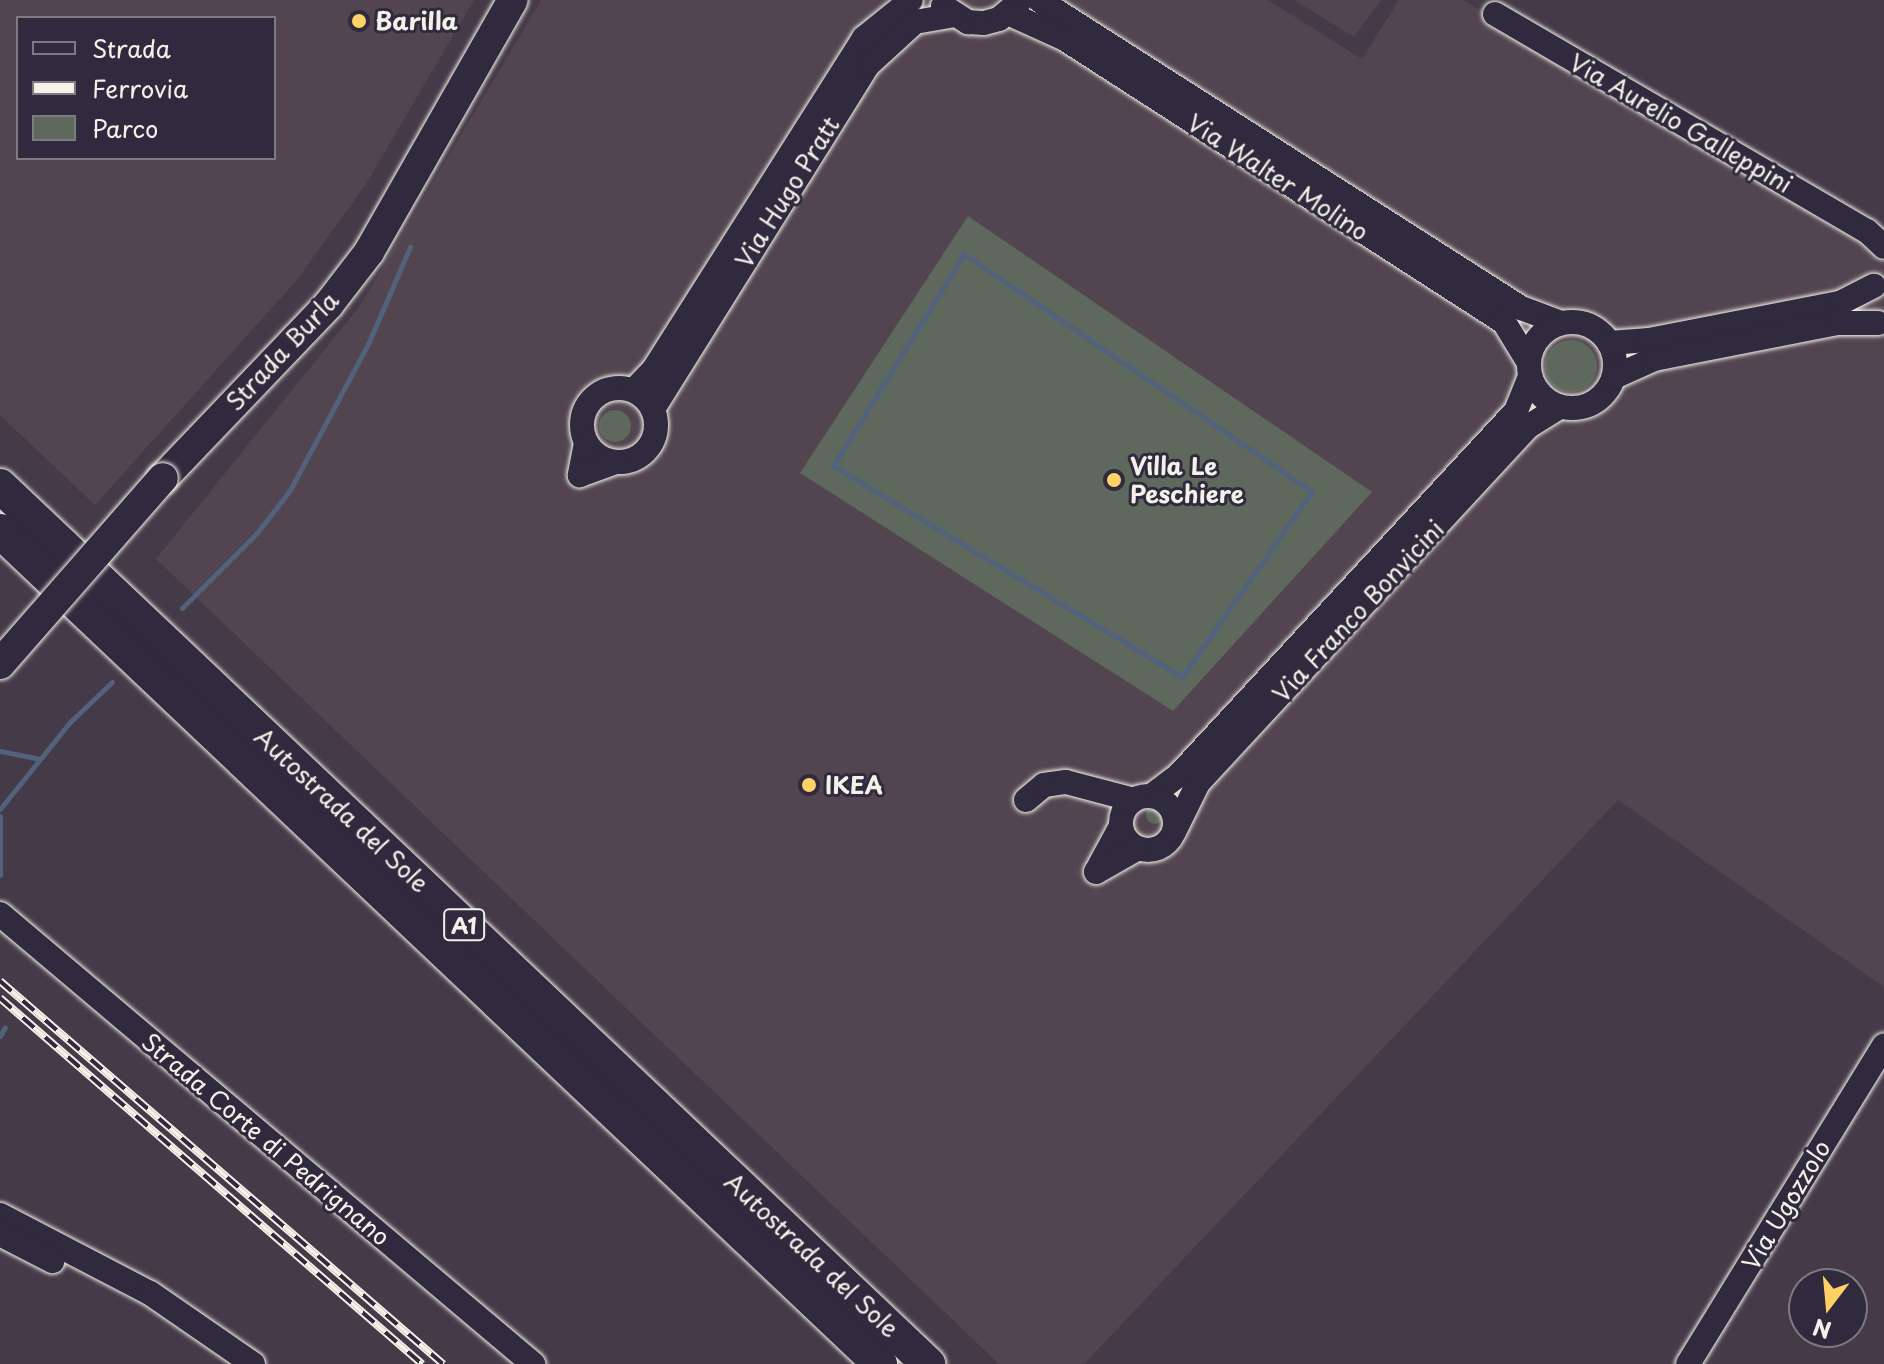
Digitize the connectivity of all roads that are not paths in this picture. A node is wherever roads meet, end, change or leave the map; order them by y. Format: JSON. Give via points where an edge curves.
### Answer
{"nodes":[{"id":1,"x":513,"y":0,"type":"edge"},
{"id":2,"x":911,"y":0,"type":"edge"},
{"id":3,"x":1039,"y":0,"type":"edge"},
{"id":4,"x":1014,"y":7,"type":"edge"},
{"id":5,"x":946,"y":8,"type":"edge"},
{"id":6,"x":1495,"y":14,"type":"dead end"},
{"id":7,"x":1875,"y":239,"type":"edge"},
{"id":8,"x":1878,"y":281,"type":"edge"},
{"id":9,"x":1561,"y":323,"type":"junction"},
{"id":10,"x":1881,"y":326,"type":"edge"},
{"id":11,"x":1609,"y":343,"type":"junction"},
{"id":12,"x":1529,"y":370,"type":"junction"},
{"id":13,"x":1614,"y":377,"type":"junction"},
{"id":14,"x":634,"y":390,"type":"junction"},
{"id":15,"x":1560,"y":407,"type":"junction"},
{"id":16,"x":653,"y":409,"type":"junction"},
{"id":17,"x":0,"y":486,"type":"edge"},
{"id":18,"x":0,"y":531,"type":"edge"},
{"id":19,"x":0,"y":664,"type":"edge"},
{"id":20,"x":1026,"y":800,"type":"dead end"},
{"id":21,"x":1132,"y":810,"type":"junction"},
{"id":22,"x":1174,"y":832,"type":"junction"},
{"id":23,"x":1138,"y":848,"type":"junction"},
{"id":24,"x":0,"y":914,"type":"edge"},
{"id":25,"x":1884,"y":1045,"type":"edge"},
{"id":26,"x":0,"y":1215,"type":"edge"},
{"id":27,"x":0,"y":1225,"type":"edge"},
{"id":28,"x":0,"y":1234,"type":"edge"},
{"id":29,"x":85,"y":1260,"type":"junction"},
{"id":30,"x":189,"y":1322,"type":"junction"},
{"id":31,"x":253,"y":1364,"type":"edge"},
{"id":32,"x":533,"y":1364,"type":"edge"},
{"id":33,"x":880,"y":1364,"type":"edge"},
{"id":34,"x":928,"y":1364,"type":"edge"},
{"id":35,"x":1688,"y":1364,"type":"edge"}],
"edges":[{"from":1,"to":19,"type":"main road","name":"Strada Burla","bridge":true,"via":[[369,252],[329,304],[163,478]]},
{"from":2,"to":14,"type":"street","name":"Via Hugo Pratt","via":[[864,38],[654,369]]},
{"from":3,"to":9,"type":"street","name":"Via Walter Molino","via":[[1521,308]]},
{"from":4,"to":5,"type":"street","name":"Via Hugo Pratt","via":[[984,23]]},
{"from":4,"to":12,"type":"street","name":"Via Walter Molino","via":[[1504,322]]},
{"from":5,"to":16,"type":"street","name":"Via Hugo Pratt","via":[[915,22],[874,57]]},
{"from":6,"to":7,"type":"street","name":"Via Aurelio Galleppini"},
{"from":7,"to":8,"type":"street","name":"Via Aurelio Galleppini"},
{"from":8,"to":10,"type":"street","via":[[1870,305]]},
{"from":8,"to":11,"type":"street","via":[[1840,303]]},
{"from":9,"to":11,"type":"street","name":"Via Walter Molino","via":[[1588,325]]},
{"from":9,"to":12,"type":"street","via":[[1542,334]]},
{"from":10,"to":13,"type":"street","via":[[1838,323],[1654,359]]},
{"from":11,"to":13,"type":"street"},
{"from":12,"to":15,"type":"street","name":"Via Walter Molino","via":[[1541,396]]},
{"from":12,"to":21,"type":"street","name":"Via Franco Bonvicini","via":[[1516,411],[1179,775]]},
{"from":13,"to":15,"type":"street","via":[[1599,399]]},
{"from":14,"to":16,"type":"street"},
{"from":14,"to":16,"type":"street","via":[[612,388],[593,398],[582,418],[586,443],[604,460],[634,460],[649,448],[657,429]]},
{"from":15,"to":22,"type":"street","name":"Via Franco Bonvicini","via":[[1529,426],[1198,783]]},
{"from":17,"to":34,"type":"highway","name":"Autostrada del Sole","number":"A1"},
{"from":18,"to":33,"type":"highway","name":"Autostrada del Sole","number":"A1"},
{"from":20,"to":21,"type":"street","via":[[1053,782],[1101,794]]},
{"from":21,"to":22,"type":"street","via":[[1171,807]]},
{"from":21,"to":23,"type":"street"},
{"from":21,"to":23,"type":"street","via":[[1096,872]]},
{"from":22,"to":23,"type":"street","via":[[1164,845]]},
{"from":24,"to":32,"type":"street","name":"Strada Corte di Pedrignano"},
{"from":25,"to":35,"type":"street","name":"Via Ugozzolo"},
{"from":26,"to":29,"type":"street"},
{"from":27,"to":29,"type":"street"},
{"from":28,"to":30,"type":"street"},
{"from":29,"to":30,"type":"street","via":[[150,1293]]},
{"from":30,"to":31,"type":"street"}]}
